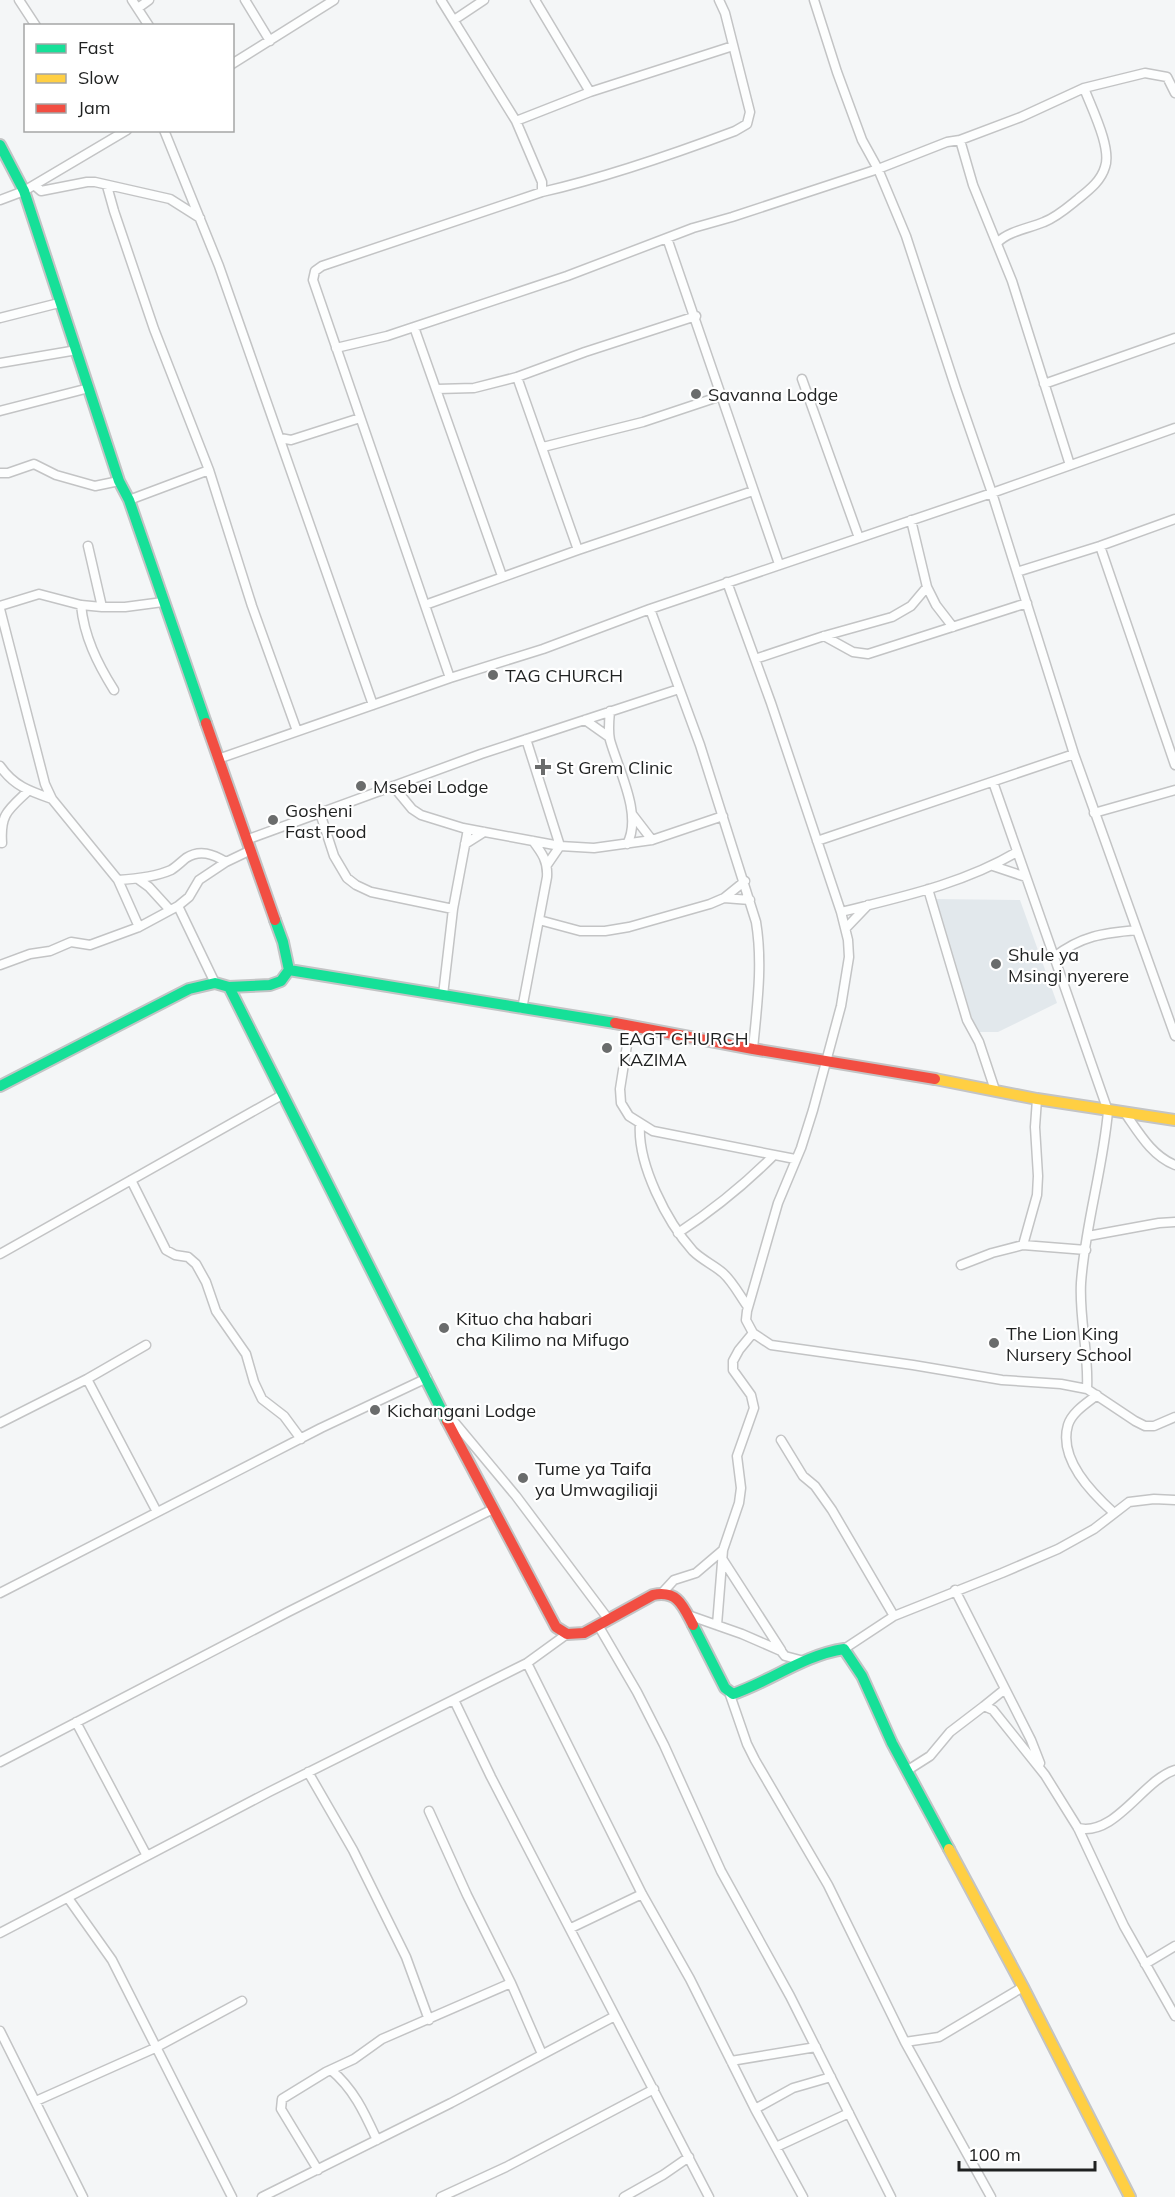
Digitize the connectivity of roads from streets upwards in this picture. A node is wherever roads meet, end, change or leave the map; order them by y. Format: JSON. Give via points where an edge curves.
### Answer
{"nodes":[{"id":1,"x":19,"y":0,"type":"edge"},
{"id":2,"x":149,"y":0,"type":"edge"},
{"id":3,"x":245,"y":0,"type":"edge"},
{"id":4,"x":334,"y":0,"type":"edge"},
{"id":5,"x":441,"y":0,"type":"edge"},
{"id":6,"x":484,"y":0,"type":"edge"},
{"id":7,"x":535,"y":0,"type":"edge"},
{"id":8,"x":719,"y":0,"type":"edge"},
{"id":9,"x":814,"y":0,"type":"edge"},
{"id":10,"x":135,"y":4,"type":"edge"},
{"id":11,"x":454,"y":20,"type":"junction"},
{"id":12,"x":35,"y":24,"type":"edge"},
{"id":13,"x":148,"y":24,"type":"edge"},
{"id":14,"x":270,"y":41,"type":"junction"},
{"id":15,"x":734,"y":46,"type":"junction"},
{"id":16,"x":234,"y":63,"type":"edge"},
{"id":17,"x":1084,"y":88,"type":"junction"},
{"id":18,"x":590,"y":92,"type":"junction"},
{"id":19,"x":1175,"y":93,"type":"edge"},
{"id":20,"x":516,"y":121,"type":"junction"},
{"id":21,"x":108,"y":132,"type":"edge"},
{"id":22,"x":125,"y":132,"type":"edge"},
{"id":23,"x":165,"y":132,"type":"edge"},
{"id":24,"x":114,"y":140,"type":"junction"},
{"id":25,"x":960,"y":140,"type":"junction"},
{"id":26,"x":0,"y":145,"type":"edge"},
{"id":27,"x":878,"y":169,"type":"junction"},
{"id":28,"x":107,"y":186,"type":"junction"},
{"id":29,"x":29,"y":188,"type":"junction"},
{"id":30,"x":542,"y":192,"type":"junction"},
{"id":31,"x":0,"y":200,"type":"edge"},
{"id":32,"x":201,"y":218,"type":"junction"},
{"id":33,"x":668,"y":238,"type":"junction"},
{"id":34,"x":998,"y":242,"type":"junction"},
{"id":35,"x":59,"y":303,"type":"junction"},
{"id":36,"x":696,"y":316,"type":"junction"},
{"id":37,"x":0,"y":318,"type":"edge"},
{"id":38,"x":414,"y":327,"type":"junction"},
{"id":39,"x":1175,"y":338,"type":"edge"},
{"id":40,"x":336,"y":348,"type":"junction"},
{"id":41,"x":77,"y":350,"type":"junction"},
{"id":42,"x":0,"y":363,"type":"edge"},
{"id":43,"x":517,"y":377,"type":"junction"},
{"id":44,"x":802,"y":379,"type":"dead end"},
{"id":45,"x":1044,"y":384,"type":"junction"},
{"id":46,"x":89,"y":388,"type":"junction"},
{"id":47,"x":437,"y":389,"type":"junction"},
{"id":48,"x":721,"y":396,"type":"junction"},
{"id":49,"x":0,"y":411,"type":"edge"},
{"id":50,"x":360,"y":418,"type":"junction"},
{"id":51,"x":1175,"y":428,"type":"edge"},
{"id":52,"x":280,"y":438,"type":"junction"},
{"id":53,"x":543,"y":447,"type":"junction"},
{"id":54,"x":1070,"y":465,"type":"junction"},
{"id":55,"x":209,"y":470,"type":"junction"},
{"id":56,"x":0,"y":473,"type":"edge"},
{"id":57,"x":119,"y":481,"type":"junction"},
{"id":58,"x":753,"y":491,"type":"junction"},
{"id":59,"x":992,"y":493,"type":"junction"},
{"id":60,"x":129,"y":500,"type":"junction"},
{"id":61,"x":1175,"y":519,"type":"edge"},
{"id":62,"x":911,"y":520,"type":"junction"},
{"id":63,"x":859,"y":538,"type":"junction"},
{"id":64,"x":88,"y":546,"type":"dead end"},
{"id":65,"x":1100,"y":546,"type":"junction"},
{"id":66,"x":578,"y":550,"type":"junction"},
{"id":67,"x":779,"y":564,"type":"junction"},
{"id":68,"x":1017,"y":572,"type":"junction"},
{"id":69,"x":502,"y":576,"type":"junction"},
{"id":70,"x":727,"y":582,"type":"junction"},
{"id":71,"x":927,"y":587,"type":"junction"},
{"id":72,"x":163,"y":602,"type":"junction"},
{"id":73,"x":1027,"y":603,"type":"junction"},
{"id":74,"x":81,"y":604,"type":"junction"},
{"id":75,"x":425,"y":605,"type":"junction"},
{"id":76,"x":0,"y":608,"type":"edge"},
{"id":77,"x":102,"y":608,"type":"junction"},
{"id":78,"x":650,"y":609,"type":"junction"},
{"id":79,"x":953,"y":627,"type":"junction"},
{"id":80,"x":824,"y":636,"type":"junction"},
{"id":81,"x":755,"y":659,"type":"junction"},
{"id":82,"x":450,"y":678,"type":"junction"},
{"id":83,"x":679,"y":689,"type":"junction"},
{"id":84,"x":114,"y":690,"type":"dead end"},
{"id":85,"x":373,"y":705,"type":"junction"},
{"id":86,"x":610,"y":711,"type":"junction"},
{"id":87,"x":585,"y":720,"type":"junction"},
{"id":88,"x":297,"y":731,"type":"junction"},
{"id":89,"x":609,"y":738,"type":"junction"},
{"id":90,"x":526,"y":739,"type":"junction"},
{"id":91,"x":1074,"y":754,"type":"junction"},
{"id":92,"x":218,"y":759,"type":"junction"},
{"id":93,"x":1175,"y":765,"type":"edge"},
{"id":94,"x":0,"y":766,"type":"edge"},
{"id":95,"x":993,"y":782,"type":"junction"},
{"id":96,"x":393,"y":786,"type":"junction"},
{"id":97,"x":28,"y":790,"type":"junction"},
{"id":98,"x":1175,"y":790,"type":"edge"},
{"id":99,"x":52,"y":799,"type":"junction"},
{"id":100,"x":320,"y":813,"type":"junction"},
{"id":101,"x":1094,"y":813,"type":"junction"},
{"id":102,"x":632,"y":814,"type":"junction"},
{"id":103,"x":723,"y":816,"type":"junction"},
{"id":104,"x":468,"y":829,"type":"junction"},
{"id":105,"x":484,"y":832,"type":"junction"},
{"id":106,"x":652,"y":840,"type":"junction"},
{"id":107,"x":533,"y":841,"type":"junction"},
{"id":108,"x":817,"y":841,"type":"junction"},
{"id":109,"x":2,"y":843,"type":"dead end"},
{"id":110,"x":465,"y":844,"type":"junction"},
{"id":111,"x":627,"y":844,"type":"junction"},
{"id":112,"x":248,"y":845,"type":"junction"},
{"id":113,"x":560,"y":846,"type":"junction"},
{"id":114,"x":1017,"y":852,"type":"junction"},
{"id":115,"x":226,"y":862,"type":"junction"},
{"id":116,"x":547,"y":865,"type":"junction"},
{"id":117,"x":993,"y":866,"type":"junction"},
{"id":118,"x":1026,"y":877,"type":"junction"},
{"id":119,"x":138,"y":879,"type":"junction"},
{"id":120,"x":118,"y":880,"type":"junction"},
{"id":121,"x":745,"y":881,"type":"junction"},
{"id":122,"x":928,"y":889,"type":"junction"},
{"id":123,"x":724,"y":898,"type":"junction"},
{"id":124,"x":750,"y":900,"type":"junction"},
{"id":125,"x":868,"y":905,"type":"junction"},
{"id":126,"x":174,"y":908,"type":"junction"},
{"id":127,"x":453,"y":909,"type":"junction"},
{"id":128,"x":841,"y":912,"type":"junction"},
{"id":129,"x":539,"y":920,"type":"junction"},
{"id":130,"x":139,"y":927,"type":"junction"},
{"id":131,"x":846,"y":928,"type":"junction"},
{"id":132,"x":1137,"y":930,"type":"junction"},
{"id":133,"x":1054,"y":957,"type":"junction"},
{"id":134,"x":0,"y":965,"type":"edge"},
{"id":135,"x":289,"y":970,"type":"junction"},
{"id":136,"x":215,"y":983,"type":"junction"},
{"id":137,"x":230,"y":987,"type":"junction"},
{"id":138,"x":443,"y":995,"type":"junction"},
{"id":139,"x":522,"y":1009,"type":"junction"},
{"id":140,"x":630,"y":1026,"type":"junction"},
{"id":141,"x":1175,"y":1036,"type":"edge"},
{"id":142,"x":753,"y":1048,"type":"junction"},
{"id":143,"x":828,"y":1060,"type":"junction"},
{"id":144,"x":0,"y":1086,"type":"edge"},
{"id":145,"x":995,"y":1090,"type":"junction"},
{"id":146,"x":282,"y":1095,"type":"junction"},
{"id":147,"x":1038,"y":1099,"type":"junction"},
{"id":148,"x":1108,"y":1111,"type":"junction"},
{"id":149,"x":1125,"y":1113,"type":"junction"},
{"id":150,"x":1175,"y":1120,"type":"edge"},
{"id":151,"x":640,"y":1124,"type":"junction"},
{"id":152,"x":773,"y":1155,"type":"junction"},
{"id":153,"x":795,"y":1159,"type":"junction"},
{"id":154,"x":1175,"y":1166,"type":"edge"},
{"id":155,"x":131,"y":1180,"type":"junction"},
{"id":156,"x":1175,"y":1222,"type":"edge"},
{"id":157,"x":678,"y":1233,"type":"junction"},
{"id":158,"x":1088,"y":1236,"type":"junction"},
{"id":159,"x":1023,"y":1245,"type":"junction"},
{"id":160,"x":1086,"y":1250,"type":"junction"},
{"id":161,"x":0,"y":1254,"type":"edge"},
{"id":162,"x":961,"y":1266,"type":"dead end"},
{"id":163,"x":748,"y":1307,"type":"junction"},
{"id":164,"x":753,"y":1333,"type":"junction"},
{"id":165,"x":146,"y":1345,"type":"dead end"},
{"id":166,"x":428,"y":1377,"type":"junction"},
{"id":167,"x":87,"y":1379,"type":"junction"},
{"id":168,"x":1087,"y":1389,"type":"junction"},
{"id":169,"x":1097,"y":1395,"type":"junction"},
{"id":170,"x":438,"y":1403,"type":"junction"},
{"id":171,"x":1175,"y":1417,"type":"edge"},
{"id":172,"x":0,"y":1423,"type":"edge"},
{"id":173,"x":301,"y":1439,"type":"junction"},
{"id":174,"x":781,"y":1440,"type":"dead end"},
{"id":175,"x":1175,"y":1500,"type":"edge"},
{"id":176,"x":493,"y":1509,"type":"junction"},
{"id":177,"x":157,"y":1512,"type":"junction"},
{"id":178,"x":1114,"y":1513,"type":"junction"},
{"id":179,"x":723,"y":1555,"type":"junction"},
{"id":180,"x":955,"y":1590,"type":"junction"},
{"id":181,"x":0,"y":1593,"type":"edge"},
{"id":182,"x":662,"y":1593,"type":"junction"},
{"id":183,"x":687,"y":1615,"type":"junction"},
{"id":184,"x":894,"y":1616,"type":"junction"},
{"id":185,"x":609,"y":1620,"type":"junction"},
{"id":186,"x":598,"y":1625,"type":"junction"},
{"id":187,"x":717,"y":1625,"type":"junction"},
{"id":188,"x":567,"y":1634,"type":"junction"},
{"id":189,"x":844,"y":1648,"type":"junction"},
{"id":190,"x":782,"y":1651,"type":"junction"},
{"id":191,"x":804,"y":1661,"type":"junction"},
{"id":192,"x":526,"y":1663,"type":"junction"},
{"id":193,"x":1005,"y":1689,"type":"junction"},
{"id":194,"x":729,"y":1692,"type":"junction"},
{"id":195,"x":454,"y":1700,"type":"junction"},
{"id":196,"x":984,"y":1706,"type":"junction"},
{"id":197,"x":76,"y":1722,"type":"junction"},
{"id":198,"x":0,"y":1762,"type":"edge"},
{"id":199,"x":908,"y":1770,"type":"junction"},
{"id":200,"x":1175,"y":1770,"type":"edge"},
{"id":201,"x":308,"y":1772,"type":"junction"},
{"id":202,"x":1045,"y":1775,"type":"junction"},
{"id":203,"x":429,"y":1811,"type":"dead end"},
{"id":204,"x":1077,"y":1828,"type":"junction"},
{"id":205,"x":147,"y":1856,"type":"junction"},
{"id":206,"x":642,"y":1894,"type":"junction"},
{"id":207,"x":68,"y":1898,"type":"junction"},
{"id":208,"x":571,"y":1928,"type":"junction"},
{"id":209,"x":0,"y":1933,"type":"edge"},
{"id":210,"x":1175,"y":1946,"type":"edge"},
{"id":211,"x":1145,"y":1964,"type":"junction"},
{"id":212,"x":510,"y":1983,"type":"junction"},
{"id":213,"x":1023,"y":1987,"type":"junction"},
{"id":214,"x":242,"y":2001,"type":"dead end"},
{"id":215,"x":615,"y":2016,"type":"junction"},
{"id":216,"x":1175,"y":2016,"type":"edge"},
{"id":217,"x":429,"y":2020,"type":"junction"},
{"id":218,"x":0,"y":2031,"type":"edge"},
{"id":219,"x":905,"y":2042,"type":"junction"},
{"id":220,"x":816,"y":2047,"type":"junction"},
{"id":221,"x":155,"y":2048,"type":"junction"},
{"id":222,"x":542,"y":2054,"type":"junction"},
{"id":223,"x":731,"y":2061,"type":"junction"},
{"id":224,"x":331,"y":2070,"type":"junction"},
{"id":225,"x":831,"y":2077,"type":"junction"},
{"id":226,"x":654,"y":2089,"type":"junction"},
{"id":227,"x":36,"y":2101,"type":"junction"},
{"id":228,"x":755,"y":2109,"type":"junction"},
{"id":229,"x":849,"y":2113,"type":"junction"},
{"id":230,"x":377,"y":2140,"type":"junction"},
{"id":231,"x":776,"y":2147,"type":"junction"},
{"id":232,"x":689,"y":2157,"type":"junction"},
{"id":233,"x":318,"y":2170,"type":"junction"},
{"id":234,"x":83,"y":2197,"type":"edge"},
{"id":235,"x":232,"y":2197,"type":"edge"},
{"id":236,"x":262,"y":2197,"type":"edge"},
{"id":237,"x":441,"y":2197,"type":"edge"},
{"id":238,"x":624,"y":2197,"type":"edge"},
{"id":239,"x":709,"y":2197,"type":"edge"},
{"id":240,"x":803,"y":2197,"type":"edge"},
{"id":241,"x":891,"y":2197,"type":"edge"},
{"id":242,"x":991,"y":2197,"type":"edge"},
{"id":243,"x":1130,"y":2197,"type":"edge"}],
"edges":[{"from":1,"to":12,"type":"street"},
{"from":2,"to":10,"type":"street"},
{"from":3,"to":14,"type":"street"},
{"from":4,"to":14,"type":"street"},
{"from":5,"to":11,"type":"street"},
{"from":6,"to":11,"type":"street"},
{"from":7,"to":18,"type":"street"},
{"from":8,"to":15,"type":"street"},
{"from":9,"to":27,"type":"street","via":[[856,125]]},
{"from":10,"to":13,"type":"street"},
{"from":11,"to":20,"type":"street"},
{"from":14,"to":16,"type":"street"},
{"from":15,"to":18,"type":"street"},
{"from":15,"to":30,"type":"street","via":[[750,112],[747,124],[650,162]]},
{"from":17,"to":19,"type":"street","via":[[1145,73],[1167,77]]},
{"from":17,"to":25,"type":"street","via":[[1045,108]]},
{"from":17,"to":34,"type":"street","via":[[1104,141],[1106,167],[1089,190],[1054,218]]},
{"from":18,"to":20,"type":"street"},
{"from":20,"to":30,"type":"street","via":[[542,182]]},
{"from":21,"to":24,"type":"street"},
{"from":22,"to":24,"type":"street"},
{"from":23,"to":32,"type":"street"},
{"from":24,"to":29,"type":"street"},
{"from":25,"to":27,"type":"street"},
{"from":25,"to":34,"type":"street","via":[[973,185]]},
{"from":26,"to":29,"type":"street"},
{"from":27,"to":33,"type":"street"},
{"from":27,"to":59,"type":"street","via":[[906,236]]},
{"from":28,"to":29,"type":"street","via":[[87,182],[41,191]]},
{"from":28,"to":32,"type":"street","via":[[170,199]]},
{"from":28,"to":55,"type":"street","via":[[154,329]]},
{"from":29,"to":31,"type":"street"},
{"from":29,"to":35,"type":"street"},
{"from":30,"to":40,"type":"street","via":[[318,268],[313,280]]},
{"from":32,"to":52,"type":"street"},
{"from":33,"to":36,"type":"street"},
{"from":33,"to":38,"type":"street"},
{"from":34,"to":45,"type":"street"},
{"from":35,"to":37,"type":"street"},
{"from":35,"to":41,"type":"street"},
{"from":36,"to":43,"type":"street"},
{"from":36,"to":48,"type":"street"},
{"from":38,"to":40,"type":"street"},
{"from":38,"to":47,"type":"street"},
{"from":39,"to":45,"type":"street"},
{"from":40,"to":50,"type":"street"},
{"from":41,"to":42,"type":"street"},
{"from":41,"to":46,"type":"street"},
{"from":43,"to":47,"type":"street","via":[[474,388]]},
{"from":43,"to":53,"type":"street"},
{"from":44,"to":63,"type":"street"},
{"from":45,"to":54,"type":"street"},
{"from":46,"to":49,"type":"street"},
{"from":46,"to":57,"type":"street"},
{"from":47,"to":69,"type":"street"},
{"from":48,"to":53,"type":"street","via":[[643,422]]},
{"from":48,"to":58,"type":"street"},
{"from":50,"to":52,"type":"street","via":[[291,440]]},
{"from":50,"to":75,"type":"street"},
{"from":51,"to":54,"type":"street"},
{"from":52,"to":85,"type":"street"},
{"from":53,"to":66,"type":"street"},
{"from":54,"to":59,"type":"street"},
{"from":55,"to":60,"type":"street"},
{"from":55,"to":88,"type":"street"},
{"from":56,"to":57,"type":"street","via":[[34,464],[56,476],[95,486]]},
{"from":57,"to":60,"type":"street"},
{"from":58,"to":66,"type":"street"},
{"from":58,"to":67,"type":"street"},
{"from":59,"to":62,"type":"street"},
{"from":59,"to":68,"type":"street"},
{"from":60,"to":72,"type":"street"},
{"from":61,"to":65,"type":"street"},
{"from":62,"to":63,"type":"street"},
{"from":62,"to":71,"type":"street"},
{"from":63,"to":67,"type":"street"},
{"from":64,"to":77,"type":"street"},
{"from":65,"to":68,"type":"street"},
{"from":65,"to":93,"type":"street"},
{"from":66,"to":69,"type":"street"},
{"from":67,"to":70,"type":"street"},
{"from":68,"to":73,"type":"street"},
{"from":69,"to":75,"type":"street"},
{"from":70,"to":78,"type":"street"},
{"from":70,"to":81,"type":"street"},
{"from":71,"to":79,"type":"street"},
{"from":71,"to":80,"type":"street","via":[[904,611]]},
{"from":72,"to":77,"type":"street"},
{"from":72,"to":92,"type":"street"},
{"from":73,"to":79,"type":"street"},
{"from":73,"to":91,"type":"street"},
{"from":74,"to":76,"type":"street","via":[[39,594]]},
{"from":74,"to":77,"type":"street"},
{"from":74,"to":84,"type":"street","via":[[82,623],[94,655]]},
{"from":75,"to":82,"type":"street"},
{"from":76,"to":99,"type":"street"},
{"from":78,"to":82,"type":"street"},
{"from":78,"to":83,"type":"street"},
{"from":79,"to":80,"type":"street","via":[[868,654],[853,652]]},
{"from":80,"to":81,"type":"street"},
{"from":81,"to":108,"type":"street"},
{"from":82,"to":85,"type":"street"},
{"from":83,"to":86,"type":"street"},
{"from":83,"to":103,"type":"street"},
{"from":85,"to":88,"type":"street"},
{"from":86,"to":87,"type":"street"},
{"from":86,"to":89,"type":"street"},
{"from":87,"to":89,"type":"street"},
{"from":87,"to":90,"type":"street"},
{"from":88,"to":92,"type":"street"},
{"from":89,"to":102,"type":"street"},
{"from":90,"to":96,"type":"street"},
{"from":90,"to":113,"type":"street"},
{"from":91,"to":95,"type":"street"},
{"from":91,"to":101,"type":"street"},
{"from":92,"to":112,"type":"street"},
{"from":94,"to":97,"type":"street","via":[[9,779]]},
{"from":95,"to":108,"type":"street"},
{"from":95,"to":114,"type":"street"},
{"from":96,"to":100,"type":"street"},
{"from":96,"to":104,"type":"street","via":[[421,815]]},
{"from":97,"to":99,"type":"street"},
{"from":97,"to":109,"type":"street","via":[[7,811],[1,825]]},
{"from":98,"to":101,"type":"street"},
{"from":99,"to":120,"type":"street"},
{"from":100,"to":112,"type":"street"},
{"from":100,"to":127,"type":"street","via":[[336,861],[356,885],[371,892]]},
{"from":101,"to":132,"type":"street"},
{"from":102,"to":106,"type":"street"},
{"from":102,"to":111,"type":"street","via":[[633,830]]},
{"from":103,"to":106,"type":"street"},
{"from":103,"to":121,"type":"street"},
{"from":104,"to":105,"type":"street"},
{"from":104,"to":110,"type":"street"},
{"from":105,"to":107,"type":"street"},
{"from":105,"to":110,"type":"street"},
{"from":106,"to":111,"type":"street"},
{"from":107,"to":113,"type":"street"},
{"from":107,"to":116,"type":"street"},
{"from":108,"to":128,"type":"street"},
{"from":110,"to":127,"type":"street"},
{"from":111,"to":113,"type":"street","via":[[594,848]]},
{"from":112,"to":115,"type":"street"},
{"from":112,"to":135,"type":"street","via":[[283,942]]},
{"from":113,"to":116,"type":"street"},
{"from":114,"to":117,"type":"street"},
{"from":114,"to":118,"type":"street"},
{"from":115,"to":119,"type":"street","via":[[202,852],[188,856],[171,870]]},
{"from":115,"to":126,"type":"street","via":[[199,880],[189,897]]},
{"from":116,"to":129,"type":"street"},
{"from":117,"to":118,"type":"street"},
{"from":117,"to":122,"type":"street"},
{"from":118,"to":133,"type":"street"},
{"from":119,"to":120,"type":"street"},
{"from":119,"to":126,"type":"street"},
{"from":120,"to":130,"type":"street"},
{"from":121,"to":123,"type":"street"},
{"from":121,"to":124,"type":"street"},
{"from":122,"to":125,"type":"street"},
{"from":122,"to":145,"type":"street","via":[[967,1020],[979,1041]]},
{"from":123,"to":124,"type":"street"},
{"from":123,"to":129,"type":"street","via":[[662,919],[605,931],[580,931]]},
{"from":124,"to":142,"type":"street","via":[[760,945]]},
{"from":125,"to":128,"type":"street"},
{"from":125,"to":131,"type":"street"},
{"from":126,"to":130,"type":"street"},
{"from":126,"to":136,"type":"street"},
{"from":127,"to":138,"type":"street"},
{"from":128,"to":131,"type":"street"},
{"from":129,"to":139,"type":"street"},
{"from":130,"to":134,"type":"street","via":[[90,945],[71,942]]},
{"from":131,"to":143,"type":"street","via":[[847,973]]},
{"from":132,"to":133,"type":"street","via":[[1090,937]]},
{"from":132,"to":141,"type":"street"},
{"from":133,"to":148,"type":"street"},
{"from":135,"to":137,"type":"street","via":[[281,981],[270,985]]},
{"from":135,"to":138,"type":"street"},
{"from":136,"to":137,"type":"street"},
{"from":136,"to":144,"type":"street","via":[[189,989],[149,1008]]},
{"from":137,"to":146,"type":"street"},
{"from":138,"to":139,"type":"street"},
{"from":139,"to":140,"type":"street"},
{"from":140,"to":142,"type":"street"},
{"from":140,"to":151,"type":"street","via":[[621,1103]]},
{"from":142,"to":143,"type":"street"},
{"from":143,"to":145,"type":"street"},
{"from":143,"to":153,"type":"street"},
{"from":145,"to":147,"type":"street"},
{"from":146,"to":155,"type":"street"},
{"from":146,"to":166,"type":"street"},
{"from":147,"to":148,"type":"street"},
{"from":147,"to":159,"type":"street","via":[[1037,1195]]},
{"from":148,"to":149,"type":"street"},
{"from":148,"to":158,"type":"street","via":[[1105,1150]]},
{"from":149,"to":150,"type":"street"},
{"from":149,"to":154,"type":"street","via":[[1144,1141]]},
{"from":151,"to":152,"type":"street","via":[[653,1131]]},
{"from":151,"to":157,"type":"street","via":[[639,1145],[647,1171]]},
{"from":152,"to":153,"type":"street"},
{"from":152,"to":157,"type":"street","via":[[724,1200]]},
{"from":153,"to":163,"type":"street","via":[[784,1183]]},
{"from":155,"to":161,"type":"street"},
{"from":155,"to":173,"type":"street","via":[[166,1250],[196,1264],[216,1311],[246,1354],[262,1399],[284,1416]]},
{"from":156,"to":158,"type":"street"},
{"from":157,"to":163,"type":"street","via":[[695,1253],[726,1276]]},
{"from":158,"to":160,"type":"street"},
{"from":159,"to":160,"type":"street"},
{"from":159,"to":162,"type":"street"},
{"from":160,"to":168,"type":"street","via":[[1081,1286]]},
{"from":163,"to":164,"type":"street","via":[[746,1320]]},
{"from":164,"to":168,"type":"street","via":[[771,1345]]},
{"from":164,"to":179,"type":"street","via":[[733,1362],[733,1370],[751,1395],[754,1407],[737,1456],[739,1503]]},
{"from":165,"to":167,"type":"street"},
{"from":166,"to":170,"type":"street"},
{"from":166,"to":173,"type":"street"},
{"from":167,"to":172,"type":"street"},
{"from":167,"to":177,"type":"street"},
{"from":168,"to":169,"type":"street"},
{"from":169,"to":171,"type":"street","via":[[1145,1426]]},
{"from":169,"to":178,"type":"street","via":[[1068,1424],[1068,1444],[1081,1478]]},
{"from":170,"to":176,"type":"street"},
{"from":170,"to":185,"type":"street","via":[[516,1496]]},
{"from":173,"to":177,"type":"street"},
{"from":174,"to":184,"type":"street","via":[[798,1469],[832,1510]]},
{"from":175,"to":178,"type":"street","via":[[1138,1500]]},
{"from":176,"to":188,"type":"street","via":[[556,1627]]},
{"from":176,"to":197,"type":"street"},
{"from":177,"to":181,"type":"street"},
{"from":178,"to":180,"type":"street","via":[[1058,1549]]},
{"from":179,"to":182,"type":"street","via":[[696,1573],[674,1581]]},
{"from":179,"to":187,"type":"street"},
{"from":179,"to":190,"type":"street"},
{"from":180,"to":184,"type":"street"},
{"from":180,"to":193,"type":"street"},
{"from":182,"to":183,"type":"street","via":[[678,1600]]},
{"from":182,"to":185,"type":"street"},
{"from":183,"to":187,"type":"street"},
{"from":183,"to":194,"type":"street"},
{"from":184,"to":189,"type":"street"},
{"from":185,"to":186,"type":"street"},
{"from":186,"to":188,"type":"street","via":[[584,1633]]},
{"from":186,"to":220,"type":"street","via":[[664,1745],[721,1872]]},
{"from":187,"to":190,"type":"street"},
{"from":188,"to":192,"type":"street"},
{"from":189,"to":191,"type":"street"},
{"from":189,"to":199,"type":"street"},
{"from":190,"to":191,"type":"street","via":[[785,1656]]},
{"from":191,"to":194,"type":"street","via":[[750,1688]]},
{"from":192,"to":195,"type":"street"},
{"from":192,"to":206,"type":"street"},
{"from":193,"to":196,"type":"street"},
{"from":193,"to":202,"type":"street"},
{"from":194,"to":219,"type":"street","via":[[755,1760],[828,1885]]},
{"from":195,"to":201,"type":"street"},
{"from":195,"to":208,"type":"street"},
{"from":196,"to":199,"type":"street","via":[[950,1732],[930,1756]]},
{"from":196,"to":202,"type":"street","via":[[993,1710]]},
{"from":197,"to":198,"type":"street"},
{"from":197,"to":205,"type":"street"},
{"from":199,"to":213,"type":"street"},
{"from":200,"to":204,"type":"street","via":[[1148,1785],[1125,1810],[1098,1826]]},
{"from":201,"to":205,"type":"street"},
{"from":201,"to":217,"type":"street","via":[[353,1850],[406,1957]]},
{"from":202,"to":204,"type":"street"},
{"from":203,"to":212,"type":"street"},
{"from":204,"to":211,"type":"street"},
{"from":205,"to":207,"type":"street"},
{"from":206,"to":208,"type":"street"},
{"from":206,"to":223,"type":"street"},
{"from":207,"to":209,"type":"street"},
{"from":207,"to":221,"type":"street","via":[[112,1960]]},
{"from":208,"to":215,"type":"street"},
{"from":210,"to":211,"type":"street"},
{"from":211,"to":216,"type":"street"},
{"from":212,"to":217,"type":"street"},
{"from":212,"to":222,"type":"street"},
{"from":213,"to":219,"type":"street","via":[[939,2037]]},
{"from":213,"to":243,"type":"street"},
{"from":214,"to":221,"type":"street"},
{"from":215,"to":222,"type":"street"},
{"from":215,"to":226,"type":"street"},
{"from":217,"to":224,"type":"street","via":[[382,2039]]},
{"from":218,"to":227,"type":"street"},
{"from":219,"to":242,"type":"street"},
{"from":220,"to":223,"type":"street"},
{"from":220,"to":225,"type":"street"},
{"from":221,"to":227,"type":"street"},
{"from":221,"to":235,"type":"street"},
{"from":222,"to":230,"type":"street"},
{"from":223,"to":228,"type":"street"},
{"from":224,"to":230,"type":"street","via":[[351,2091]]},
{"from":224,"to":233,"type":"street","via":[[286,2096],[281,2104]]},
{"from":225,"to":228,"type":"street","via":[[793,2088]]},
{"from":225,"to":229,"type":"street"},
{"from":226,"to":232,"type":"street"},
{"from":226,"to":237,"type":"street"},
{"from":227,"to":234,"type":"street"},
{"from":228,"to":231,"type":"street"},
{"from":229,"to":231,"type":"street"},
{"from":229,"to":241,"type":"street"},
{"from":230,"to":233,"type":"street"},
{"from":231,"to":240,"type":"street"},
{"from":232,"to":238,"type":"street"},
{"from":232,"to":239,"type":"street"},
{"from":233,"to":236,"type":"street"}]}
